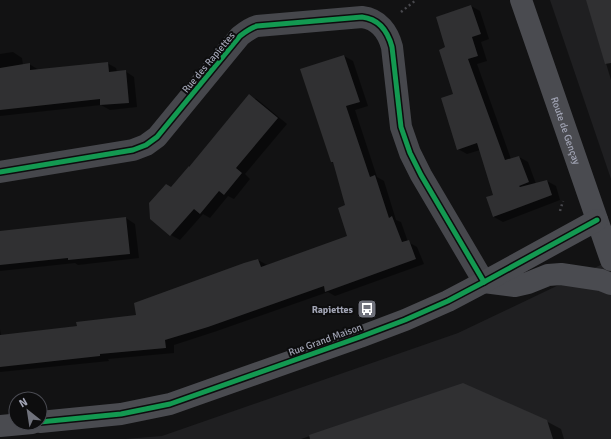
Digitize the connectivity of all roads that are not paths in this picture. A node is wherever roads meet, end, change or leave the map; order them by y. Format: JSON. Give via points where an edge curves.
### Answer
{"nodes":[{"id":1,"x":521,"y":0,"type":"edge"},
{"id":2,"x":0,"y":172,"type":"edge"},
{"id":3,"x":597,"y":220,"type":"junction"},
{"id":4,"x":611,"y":260,"type":"edge"},
{"id":5,"x":484,"y":282,"type":"junction"},
{"id":6,"x":611,"y":284,"type":"edge"},
{"id":7,"x":48,"y":421,"type":"edge"}],
"edges":[{"from":1,"to":3,"type":"street","name":"Route de Gençay"},
{"from":2,"to":5,"type":"street","name":"Rue des Rapiettes","via":[[133,150],[146,145],[157,137],[240,36],[252,28],[368,17],[378,23],[389,37],[402,127],[410,154]]},
{"from":3,"to":4,"type":"street","name":"Route de Gençay"},
{"from":3,"to":5,"type":"street","name":"Rue Grand Maison"},
{"from":5,"to":6,"type":"street","via":[[515,286],[528,284],[548,275],[561,274]]},
{"from":5,"to":7,"type":"street","name":"Rue Grand Maison","via":[[405,320],[170,404],[121,414]]}]}
